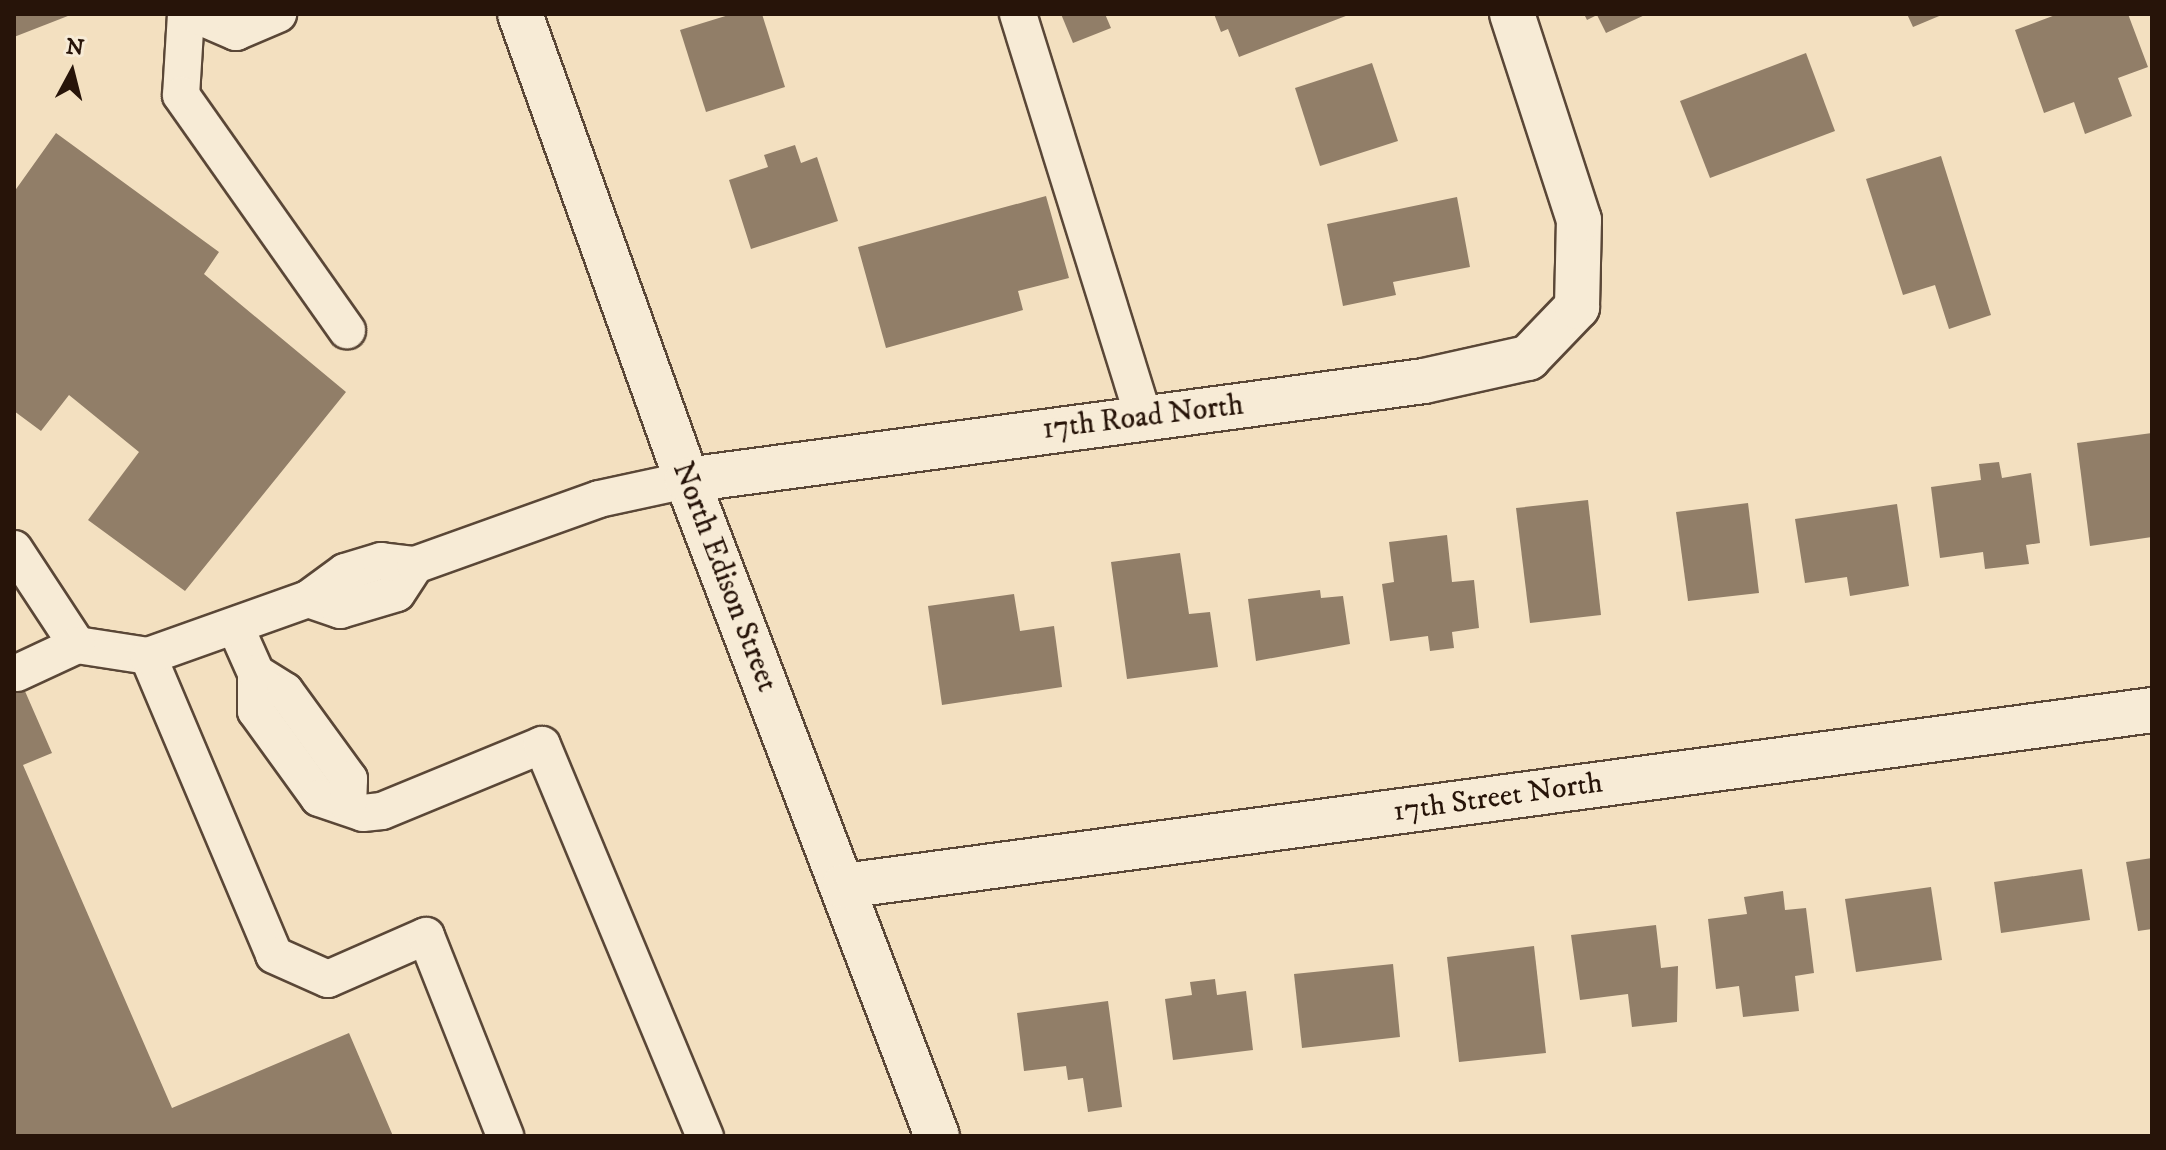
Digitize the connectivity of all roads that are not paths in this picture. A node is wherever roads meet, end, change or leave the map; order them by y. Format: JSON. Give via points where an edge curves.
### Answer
{"nodes":[{"id":1,"x":186,"y":14,"type":"edge"},
{"id":2,"x":194,"y":14,"type":"edge"},
{"id":3,"x":278,"y":14,"type":"edge"},
{"id":4,"x":520,"y":14,"type":"edge"},
{"id":5,"x":1018,"y":14,"type":"edge"},
{"id":6,"x":1512,"y":14,"type":"edge"},
{"id":7,"x":347,"y":330,"type":"dead end"},
{"id":8,"x":1144,"y":418,"type":"junction"},
{"id":9,"x":687,"y":480,"type":"junction"},
{"id":10,"x":14,"y":549,"type":"edge"},
{"id":11,"x":235,"y":626,"type":"junction"},
{"id":12,"x":77,"y":645,"type":"junction"},
{"id":13,"x":148,"y":656,"type":"junction"},
{"id":14,"x":17,"y":673,"type":"dead end"},
{"id":15,"x":2152,"y":710,"type":"edge"},
{"id":16,"x":844,"y":886,"type":"junction"},
{"id":17,"x":505,"y":1136,"type":"edge"},
{"id":18,"x":705,"y":1136,"type":"edge"},
{"id":19,"x":937,"y":1136,"type":"edge"}],
"edges":[{"from":1,"to":7,"type":"lane","via":[[181,95]]},
{"from":2,"to":3,"type":"lane","via":[[236,32]]},
{"from":4,"to":9,"type":"street","name":"North Edison Street"},
{"from":5,"to":8,"type":"lane"},
{"from":6,"to":8,"type":"street","name":"17th Road North","via":[[1579,220],[1577,307],[1528,358],[1424,381]]},
{"from":8,"to":9,"type":"street","name":"17th Road North"},
{"from":9,"to":11,"type":"lane","via":[[599,499],[415,565],[397,593],[384,598],[340,610],[308,599]]},
{"from":9,"to":16,"type":"street","name":"North Edison Street"},
{"from":10,"to":12,"type":"lane"},
{"from":11,"to":13,"type":"lane"},
{"from":11,"to":18,"type":"lane","via":[[256,673],[256,711],[319,798],[363,813],[382,811],[542,745]]},
{"from":12,"to":13,"type":"lane"},
{"from":12,"to":14,"type":"lane"},
{"from":13,"to":17,"type":"lane","via":[[274,955],[328,979],[426,936]]},
{"from":15,"to":16,"type":"street","name":"17th Street North"},
{"from":16,"to":19,"type":"street","name":"North Edison Street"}]}
